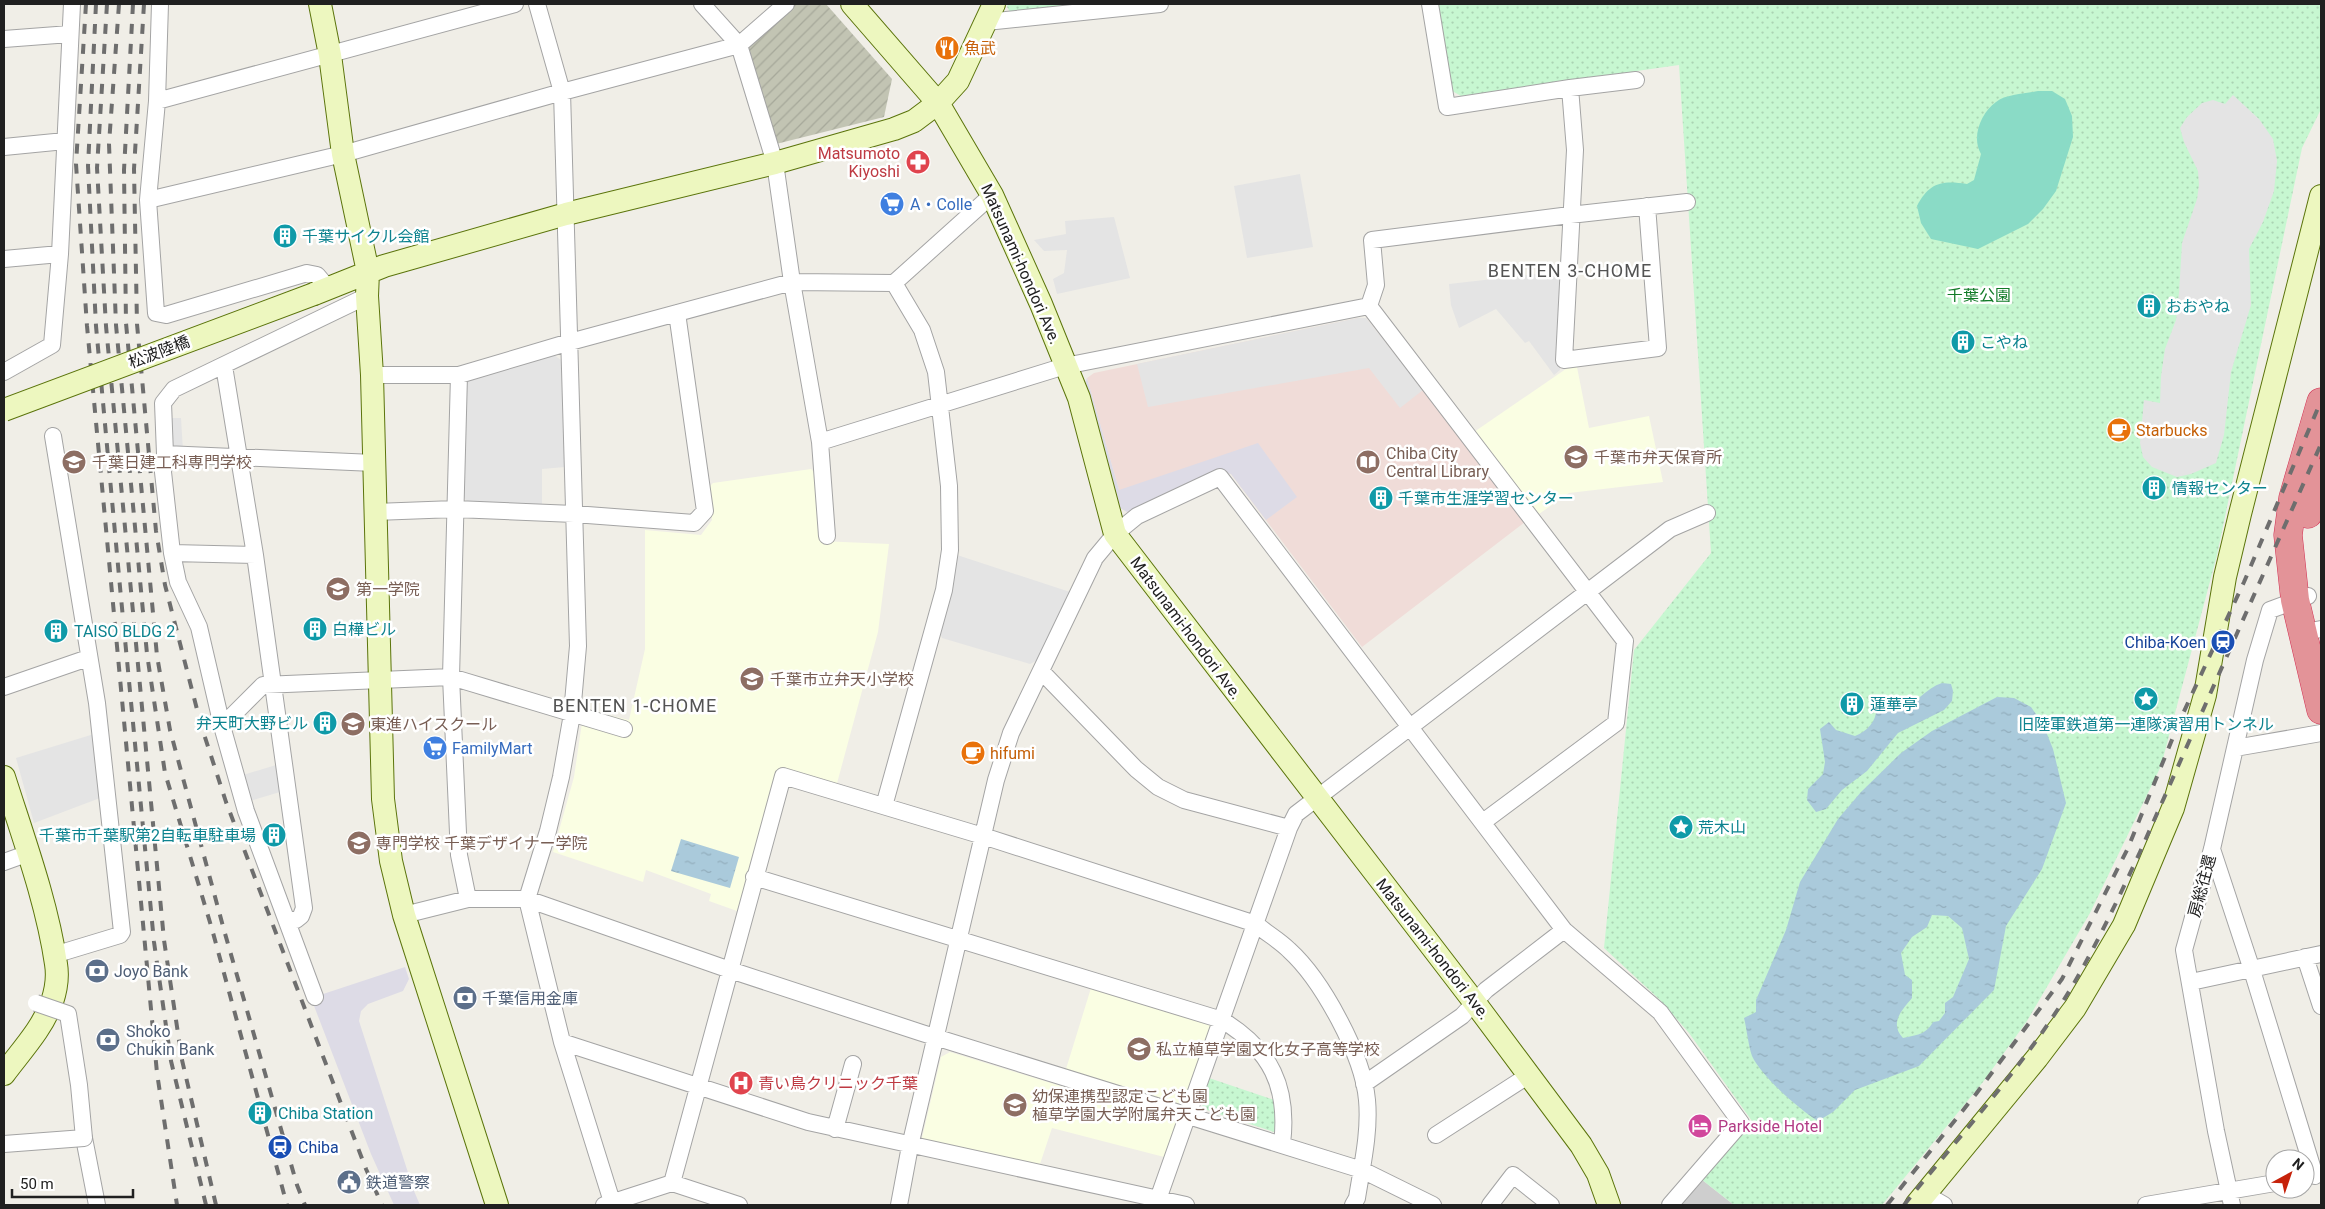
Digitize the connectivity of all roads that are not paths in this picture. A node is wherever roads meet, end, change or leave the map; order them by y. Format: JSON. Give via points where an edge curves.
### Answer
{"nodes":[{"id":1,"x":72,"y":4,"type":"edge"},
{"id":2,"x":160,"y":4,"type":"edge"},
{"id":3,"x":320,"y":4,"type":"edge"},
{"id":4,"x":515,"y":4,"type":"edge"},
{"id":5,"x":537,"y":4,"type":"edge"},
{"id":6,"x":702,"y":4,"type":"edge"},
{"id":7,"x":786,"y":4,"type":"edge"},
{"id":8,"x":852,"y":4,"type":"edge"},
{"id":9,"x":1160,"y":4,"type":"edge"},
{"id":10,"x":1430,"y":4,"type":"edge"},
{"id":11,"x":990,"y":13,"type":"edge"},
{"id":12,"x":70,"y":34,"type":"junction"},
{"id":13,"x":4,"y":39,"type":"edge"},
{"id":14,"x":738,"y":45,"type":"junction"},
{"id":15,"x":330,"y":55,"type":"junction"},
{"id":16,"x":1636,"y":80,"type":"dead end"},
{"id":17,"x":1570,"y":88,"type":"junction"},
{"id":18,"x":562,"y":92,"type":"junction"},
{"id":19,"x":157,"y":101,"type":"junction"},
{"id":20,"x":938,"y":103,"type":"junction"},
{"id":21,"x":65,"y":141,"type":"junction"},
{"id":22,"x":4,"y":146,"type":"edge"},
{"id":23,"x":343,"y":154,"type":"junction"},
{"id":24,"x":775,"y":163,"type":"junction"},
{"id":25,"x":992,"y":195,"type":"junction"},
{"id":26,"x":2321,"y":196,"type":"edge"},
{"id":27,"x":148,"y":200,"type":"junction"},
{"id":28,"x":1687,"y":202,"type":"dead end"},
{"id":29,"x":1647,"y":206,"type":"junction"},
{"id":30,"x":566,"y":214,"type":"junction"},
{"id":31,"x":1570,"y":215,"type":"junction"},
{"id":32,"x":60,"y":254,"type":"junction"},
{"id":33,"x":4,"y":259,"type":"edge"},
{"id":34,"x":368,"y":272,"type":"junction"},
{"id":35,"x":792,"y":282,"type":"junction"},
{"id":36,"x":894,"y":283,"type":"junction"},
{"id":37,"x":321,"y":291,"type":"junction"},
{"id":38,"x":367,"y":296,"type":"junction"},
{"id":39,"x":1370,"y":306,"type":"junction"},
{"id":40,"x":677,"y":313,"type":"junction"},
{"id":41,"x":570,"y":342,"type":"junction"},
{"id":42,"x":224,"y":366,"type":"junction"},
{"id":43,"x":1065,"y":366,"type":"junction"},
{"id":44,"x":4,"y":372,"type":"edge"},
{"id":45,"x":372,"y":375,"type":"junction"},
{"id":46,"x":459,"y":375,"type":"junction"},
{"id":47,"x":2321,"y":402,"type":"edge"},
{"id":48,"x":941,"y":406,"type":"junction"},
{"id":49,"x":4,"y":410,"type":"edge"},
{"id":50,"x":53,"y":436,"type":"dead end"},
{"id":51,"x":820,"y":442,"type":"junction"},
{"id":52,"x":165,"y":454,"type":"junction"},
{"id":53,"x":238,"y":457,"type":"junction"},
{"id":54,"x":374,"y":463,"type":"junction"},
{"id":55,"x":2321,"y":473,"type":"edge"},
{"id":56,"x":455,"y":509,"type":"junction"},
{"id":57,"x":376,"y":512,"type":"junction"},
{"id":58,"x":1707,"y":513,"type":"dead end"},
{"id":59,"x":574,"y":514,"type":"junction"},
{"id":60,"x":1115,"y":534,"type":"junction"},
{"id":61,"x":827,"y":536,"type":"dead end"},
{"id":62,"x":172,"y":552,"type":"junction"},
{"id":63,"x":255,"y":555,"type":"junction"},
{"id":64,"x":1587,"y":592,"type":"junction"},
{"id":65,"x":2301,"y":598,"type":"junction"},
{"id":66,"x":2320,"y":636,"type":"edge"},
{"id":67,"x":88,"y":658,"type":"junction"},
{"id":68,"x":1042,"y":672,"type":"junction"},
{"id":69,"x":451,"y":677,"type":"junction"},
{"id":70,"x":380,"y":680,"type":"junction"},
{"id":71,"x":273,"y":685,"type":"junction"},
{"id":72,"x":4,"y":687,"type":"edge"},
{"id":73,"x":2321,"y":710,"type":"edge"},
{"id":74,"x":572,"y":714,"type":"junction"},
{"id":75,"x":222,"y":726,"type":"junction"},
{"id":76,"x":1411,"y":726,"type":"junction"},
{"id":77,"x":624,"y":729,"type":"dead end"},
{"id":78,"x":2321,"y":733,"type":"edge"},
{"id":79,"x":2235,"y":748,"type":"junction"},
{"id":80,"x":4,"y":778,"type":"edge"},
{"id":81,"x":1317,"y":798,"type":"junction"},
{"id":82,"x":884,"y":806,"type":"junction"},
{"id":83,"x":1483,"y":822,"type":"junction"},
{"id":84,"x":1289,"y":828,"type":"junction"},
{"id":85,"x":983,"y":836,"type":"junction"},
{"id":86,"x":2212,"y":849,"type":"junction"},
{"id":87,"x":29,"y":853,"type":"junction"},
{"id":88,"x":4,"y":862,"type":"edge"},
{"id":89,"x":754,"y":877,"type":"junction"},
{"id":90,"x":468,"y":899,"type":"junction"},
{"id":91,"x":527,"y":899,"type":"junction"},
{"id":92,"x":404,"y":915,"type":"junction"},
{"id":93,"x":288,"y":920,"type":"junction"},
{"id":94,"x":1256,"y":924,"type":"junction"},
{"id":95,"x":1564,"y":930,"type":"junction"},
{"id":96,"x":958,"y":941,"type":"junction"},
{"id":97,"x":54,"y":955,"type":"junction"},
{"id":98,"x":2313,"y":955,"type":"edge"},
{"id":99,"x":2251,"y":968,"type":"junction"},
{"id":100,"x":730,"y":970,"type":"junction"},
{"id":101,"x":2191,"y":982,"type":"junction"},
{"id":102,"x":315,"y":996,"type":"dead end"},
{"id":103,"x":36,"y":1002,"type":"dead end"},
{"id":104,"x":1475,"y":1002,"type":"junction"},
{"id":105,"x":2321,"y":1006,"type":"edge"},
{"id":106,"x":1222,"y":1020,"type":"junction"},
{"id":107,"x":936,"y":1037,"type":"junction"},
{"id":108,"x":562,"y":1042,"type":"junction"},
{"id":109,"x":853,"y":1064,"type":"dead end"},
{"id":110,"x":4,"y":1074,"type":"edge"},
{"id":111,"x":1529,"y":1075,"type":"junction"},
{"id":112,"x":1364,"y":1084,"type":"junction"},
{"id":113,"x":698,"y":1088,"type":"junction"},
{"id":114,"x":1189,"y":1115,"type":"junction"},
{"id":115,"x":835,"y":1129,"type":"junction"},
{"id":116,"x":1436,"y":1135,"type":"dead end"},
{"id":117,"x":84,"y":1138,"type":"junction"},
{"id":118,"x":4,"y":1144,"type":"edge"},
{"id":119,"x":1282,"y":1144,"type":"junction"},
{"id":120,"x":910,"y":1146,"type":"junction"},
{"id":121,"x":2306,"y":1149,"type":"edge"},
{"id":122,"x":1362,"y":1170,"type":"junction"},
{"id":123,"x":672,"y":1183,"type":"junction"},
{"id":124,"x":2265,"y":1186,"type":"edge"},
{"id":125,"x":2231,"y":1198,"type":"edge"},
{"id":126,"x":1928,"y":1201,"type":"edge"},
{"id":127,"x":1157,"y":1202,"type":"edge"},
{"id":128,"x":609,"y":1204,"type":"edge"},
{"id":129,"x":97,"y":1205,"type":"edge"},
{"id":130,"x":497,"y":1205,"type":"edge"},
{"id":131,"x":739,"y":1205,"type":"edge"},
{"id":132,"x":899,"y":1205,"type":"edge"},
{"id":133,"x":1186,"y":1205,"type":"edge"},
{"id":134,"x":1353,"y":1205,"type":"edge"},
{"id":135,"x":1433,"y":1205,"type":"edge"},
{"id":136,"x":1490,"y":1205,"type":"edge"},
{"id":137,"x":1551,"y":1205,"type":"edge"},
{"id":138,"x":1609,"y":1205,"type":"edge"},
{"id":139,"x":1670,"y":1205,"type":"edge"},
{"id":140,"x":2146,"y":1205,"type":"edge"}],
"edges":[{"from":1,"to":12,"type":"street"},
{"from":2,"to":19,"type":"street"},
{"from":3,"to":15,"type":"street"},
{"from":4,"to":15,"type":"street"},
{"from":5,"to":18,"type":"street"},
{"from":6,"to":14,"type":"street"},
{"from":7,"to":14,"type":"street"},
{"from":8,"to":20,"type":"street","name":"Matsunami-hondori Ave."},
{"from":9,"to":11,"type":"street"},
{"from":10,"to":17,"type":"street","via":[[1447,107]]},
{"from":11,"to":20,"type":"street","name":"松波陸橋","via":[[958,81]]},
{"from":12,"to":13,"type":"street"},
{"from":12,"to":21,"type":"street"},
{"from":14,"to":18,"type":"street"},
{"from":14,"to":24,"type":"street"},
{"from":15,"to":19,"type":"street"},
{"from":15,"to":23,"type":"street"},
{"from":16,"to":17,"type":"street"},
{"from":17,"to":31,"type":"street","via":[[1575,150]]},
{"from":18,"to":23,"type":"street"},
{"from":18,"to":30,"type":"street"},
{"from":19,"to":27,"type":"street"},
{"from":20,"to":24,"type":"street","name":"松波陸橋","via":[[914,121],[894,129]]},
{"from":20,"to":25,"type":"street","name":"Matsunami-hondori Ave."},
{"from":21,"to":22,"type":"street"},
{"from":21,"to":32,"type":"street"},
{"from":23,"to":27,"type":"street"},
{"from":23,"to":34,"type":"street"},
{"from":24,"to":30,"type":"street","name":"松波陸橋"},
{"from":24,"to":35,"type":"street"},
{"from":25,"to":36,"type":"street"},
{"from":25,"to":43,"type":"street","name":"Matsunami-hondori Ave."},
{"from":26,"to":126,"type":"street","via":[[2225,577],[2205,695],[2173,808],[2124,925],[2075,1008]]},
{"from":27,"to":37,"type":"street","via":[[156,313],[166,315],[307,273],[317,274]]},
{"from":28,"to":29,"type":"street"},
{"from":29,"to":31,"type":"street"},
{"from":29,"to":31,"type":"street","via":[[1658,348],[1564,360]]},
{"from":30,"to":34,"type":"street","name":"松波陸橋"},
{"from":30,"to":41,"type":"street"},
{"from":31,"to":39,"type":"street","via":[[1372,240],[1376,286]]},
{"from":32,"to":33,"type":"street"},
{"from":32,"to":44,"type":"street","via":[[52,345]]},
{"from":34,"to":37,"type":"street","name":"松波陸橋"},
{"from":34,"to":38,"type":"street"},
{"from":35,"to":36,"type":"street"},
{"from":35,"to":40,"type":"street"},
{"from":35,"to":51,"type":"street"},
{"from":36,"to":48,"type":"street","via":[[922,330],[936,372]]},
{"from":37,"to":49,"type":"street","name":"松波陸橋","bridge":true},
{"from":38,"to":42,"type":"street"},
{"from":38,"to":45,"type":"street"},
{"from":39,"to":43,"type":"street"},
{"from":39,"to":64,"type":"street"},
{"from":40,"to":41,"type":"street"},
{"from":40,"to":59,"type":"street","via":[[705,511],[694,523]]},
{"from":41,"to":46,"type":"street"},
{"from":41,"to":59,"type":"street"},
{"from":42,"to":52,"type":"street","via":[[174,389],[163,403]]},
{"from":42,"to":53,"type":"street"},
{"from":43,"to":48,"type":"street"},
{"from":43,"to":60,"type":"street","name":"Matsunami-hondori Ave.","via":[[1079,398]]},
{"from":45,"to":46,"type":"street"},
{"from":45,"to":54,"type":"street"},
{"from":46,"to":56,"type":"street"},
{"from":47,"to":65,"type":"highway","via":[[2289,518],[2288,534]]},
{"from":48,"to":51,"type":"street"},
{"from":48,"to":82,"type":"street","via":[[950,550],[944,590]]},
{"from":50,"to":67,"type":"street"},
{"from":51,"to":61,"type":"street"},
{"from":52,"to":53,"type":"street"},
{"from":52,"to":62,"type":"street","via":[[163,472]]},
{"from":53,"to":54,"type":"street"},
{"from":53,"to":63,"type":"street"},
{"from":54,"to":57,"type":"street"},
{"from":55,"to":65,"type":"highway","via":[[2310,502]]},
{"from":56,"to":57,"type":"street"},
{"from":56,"to":59,"type":"street"},
{"from":56,"to":69,"type":"street"},
{"from":57,"to":70,"type":"street"},
{"from":58,"to":64,"type":"street","via":[[1670,529]]},
{"from":59,"to":74,"type":"street","via":[[578,646]]},
{"from":60,"to":68,"type":"street","via":[[1095,558]]},
{"from":60,"to":76,"type":"street","via":[[1137,516],[1220,477]]},
{"from":60,"to":81,"type":"street","name":"Matsunami-hondori Ave."},
{"from":62,"to":63,"type":"street"},
{"from":62,"to":75,"type":"street","via":[[178,582],[199,627]]},
{"from":63,"to":71,"type":"street"},
{"from":64,"to":76,"type":"street"},
{"from":64,"to":83,"type":"street","via":[[1625,641],[1616,723]]},
{"from":65,"to":66,"type":"highway"},
{"from":65,"to":73,"type":"highway"},
{"from":65,"to":79,"type":"street","name":"房総往還","via":[[2270,610],[2254,660]]},
{"from":67,"to":72,"type":"street"},
{"from":67,"to":97,"type":"street","via":[[97,703],[122,932]]},
{"from":68,"to":84,"type":"street","via":[[1141,774],[1158,787],[1184,800]]},
{"from":68,"to":85,"type":"street","via":[[1011,733]]},
{"from":69,"to":70,"type":"street"},
{"from":69,"to":74,"type":"street"},
{"from":69,"to":90,"type":"street","via":[[459,855]]},
{"from":70,"to":71,"type":"street"},
{"from":70,"to":92,"type":"street","via":[[383,800],[390,861]]},
{"from":71,"to":75,"type":"street","via":[[263,685]]},
{"from":71,"to":93,"type":"street","via":[[304,908],[296,920]]},
{"from":74,"to":77,"type":"street"},
{"from":74,"to":91,"type":"street","via":[[559,786]]},
{"from":75,"to":93,"type":"street","via":[[246,811],[283,914]]},
{"from":76,"to":81,"type":"street"},
{"from":76,"to":83,"type":"street"},
{"from":78,"to":79,"type":"street"},
{"from":79,"to":86,"type":"street","name":"房総往還"},
{"from":80,"to":87,"type":"street"},
{"from":81,"to":84,"type":"street","via":[[1296,814]]},
{"from":81,"to":104,"type":"street","name":"Matsunami-hondori Ave."},
{"from":82,"to":85,"type":"street"},
{"from":82,"to":89,"type":"street","via":[[783,776]]},
{"from":83,"to":95,"type":"street"},
{"from":84,"to":94,"type":"street"},
{"from":85,"to":94,"type":"street"},
{"from":85,"to":96,"type":"street"},
{"from":86,"to":99,"type":"street"},
{"from":86,"to":101,"type":"street","name":"房総往還","via":[[2184,950]]},
{"from":87,"to":88,"type":"street"},
{"from":87,"to":97,"type":"street"},
{"from":89,"to":96,"type":"street"},
{"from":89,"to":100,"type":"street"},
{"from":90,"to":91,"type":"street"},
{"from":90,"to":92,"type":"street"},
{"from":91,"to":100,"type":"street"},
{"from":91,"to":108,"type":"street"},
{"from":92,"to":130,"type":"street"},
{"from":93,"to":102,"type":"street"},
{"from":94,"to":106,"type":"street"},
{"from":94,"to":112,"type":"street","via":[[1306,968],[1338,1018]]},
{"from":95,"to":104,"type":"street"},
{"from":95,"to":139,"type":"street","via":[[1660,1012],[1740,1123]]},
{"from":96,"to":106,"type":"street"},
{"from":96,"to":107,"type":"street"},
{"from":97,"to":110,"type":"street","via":[[57,966],[52,1002],[41,1025]]},
{"from":98,"to":99,"type":"street"},
{"from":98,"to":105,"type":"street"},
{"from":99,"to":101,"type":"street"},
{"from":99,"to":121,"type":"street"},
{"from":100,"to":107,"type":"street"},
{"from":100,"to":113,"type":"street"},
{"from":101,"to":125,"type":"street","name":"房総往還","via":[[2216,1131]]},
{"from":103,"to":117,"type":"street","bridge":true,"via":[[68,1014],[80,1085]]},
{"from":104,"to":111,"type":"street","name":"Matsunami-hondori Ave."},
{"from":104,"to":112,"type":"street","via":[[1462,1016]]},
{"from":106,"to":114,"type":"street"},
{"from":106,"to":119,"type":"street","via":[[1259,1048],[1272,1068],[1284,1105]]},
{"from":107,"to":114,"type":"street"},
{"from":107,"to":120,"type":"street"},
{"from":108,"to":113,"type":"street"},
{"from":108,"to":128,"type":"street"},
{"from":109,"to":115,"type":"street"},
{"from":111,"to":116,"type":"street"},
{"from":111,"to":138,"type":"street","name":"Matsunami-hondori Ave.","via":[[1581,1145],[1598,1174]]},
{"from":112,"to":122,"type":"street","via":[[1367,1130]]},
{"from":113,"to":115,"type":"street"},
{"from":113,"to":123,"type":"street"},
{"from":114,"to":119,"type":"street"},
{"from":114,"to":127,"type":"street"},
{"from":115,"to":120,"type":"street"},
{"from":117,"to":118,"type":"street","bridge":true},
{"from":117,"to":129,"type":"street"},
{"from":119,"to":122,"type":"street"},
{"from":120,"to":127,"type":"street"},
{"from":120,"to":132,"type":"street"},
{"from":122,"to":134,"type":"street"},
{"from":122,"to":135,"type":"street"},
{"from":123,"to":128,"type":"street"},
{"from":123,"to":131,"type":"street"},
{"from":124,"to":125,"type":"street"},
{"from":125,"to":140,"type":"street"},
{"from":127,"to":133,"type":"street"},
{"from":136,"to":137,"type":"street","via":[[1513,1175]]}]}
